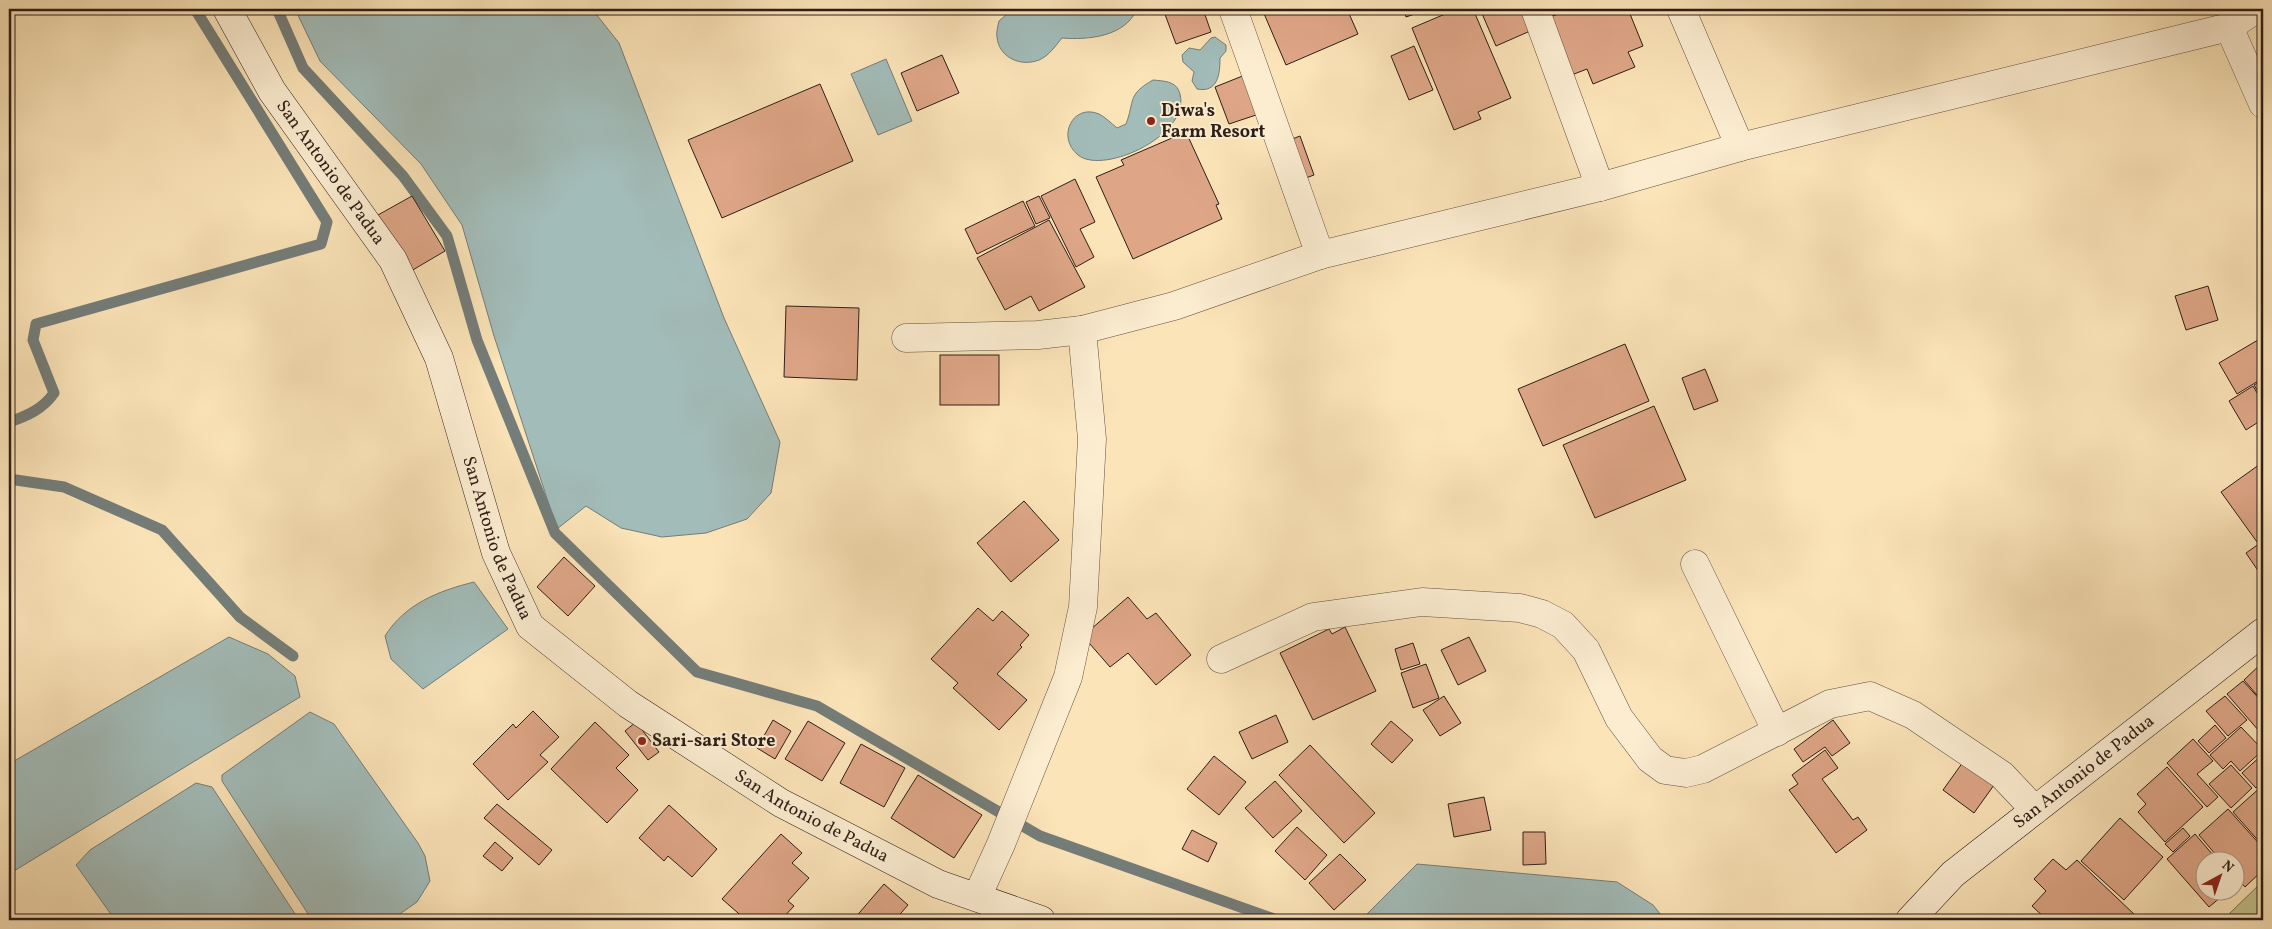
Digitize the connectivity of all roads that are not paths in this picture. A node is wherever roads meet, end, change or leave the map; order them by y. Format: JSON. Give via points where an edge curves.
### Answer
{"nodes":[{"id":1,"x":227,"y":9,"type":"edge"},
{"id":2,"x":1233,"y":9,"type":"edge"},
{"id":3,"x":1535,"y":9,"type":"edge"},
{"id":4,"x":1681,"y":9,"type":"edge"},
{"id":5,"x":2256,"y":9,"type":"edge"},
{"id":6,"x":2229,"y":27,"type":"junction"},
{"id":7,"x":2263,"y":104,"type":"edge"},
{"id":8,"x":1740,"y":148,"type":"junction"},
{"id":9,"x":1600,"y":187,"type":"junction"},
{"id":10,"x":1320,"y":255,"type":"junction"},
{"id":11,"x":1082,"y":330,"type":"junction"},
{"id":12,"x":906,"y":338,"type":"dead end"},
{"id":13,"x":1695,"y":564,"type":"dead end"},
{"id":14,"x":2263,"y":632,"type":"edge"},
{"id":15,"x":1221,"y":659,"type":"dead end"},
{"id":16,"x":1776,"y":732,"type":"junction"},
{"id":17,"x":2035,"y":810,"type":"junction"},
{"id":18,"x":977,"y":897,"type":"junction"},
{"id":19,"x":1041,"y":920,"type":"edge"},
{"id":20,"x":1910,"y":920,"type":"edge"}],
"edges":[{"from":1,"to":18,"type":"street","name":"San Antonio de Padua","via":[[272,90],[393,260],[439,358],[496,553],[530,626],[628,704],[781,803],[938,884]]},
{"from":2,"to":10,"type":"street"},
{"from":3,"to":9,"type":"street"},
{"from":4,"to":8,"type":"street"},
{"from":5,"to":6,"type":"street"},
{"from":6,"to":7,"type":"street"},
{"from":6,"to":8,"type":"street"},
{"from":8,"to":9,"type":"street"},
{"from":9,"to":10,"type":"street"},
{"from":10,"to":11,"type":"street","via":[[1174,306]]},
{"from":11,"to":12,"type":"street","via":[[1038,335]]},
{"from":11,"to":18,"type":"street","via":[[1092,439],[1083,607],[1068,677]]},
{"from":13,"to":16,"type":"street"},
{"from":14,"to":17,"type":"street","name":"San Antonio de Padua"},
{"from":15,"to":16,"type":"street","via":[[1313,617],[1422,602],[1520,608],[1542,614],[1563,626],[1586,650],[1619,718],[1650,759],[1665,770],[1686,773],[1703,769]]},
{"from":16,"to":17,"type":"street","via":[[1830,704],[1870,696],[1913,715],[2002,775]]},
{"from":17,"to":20,"type":"street","name":"San Antonio de Padua","via":[[1953,874]]},
{"from":18,"to":19,"type":"street","name":"San Antonio de Padua"}]}
